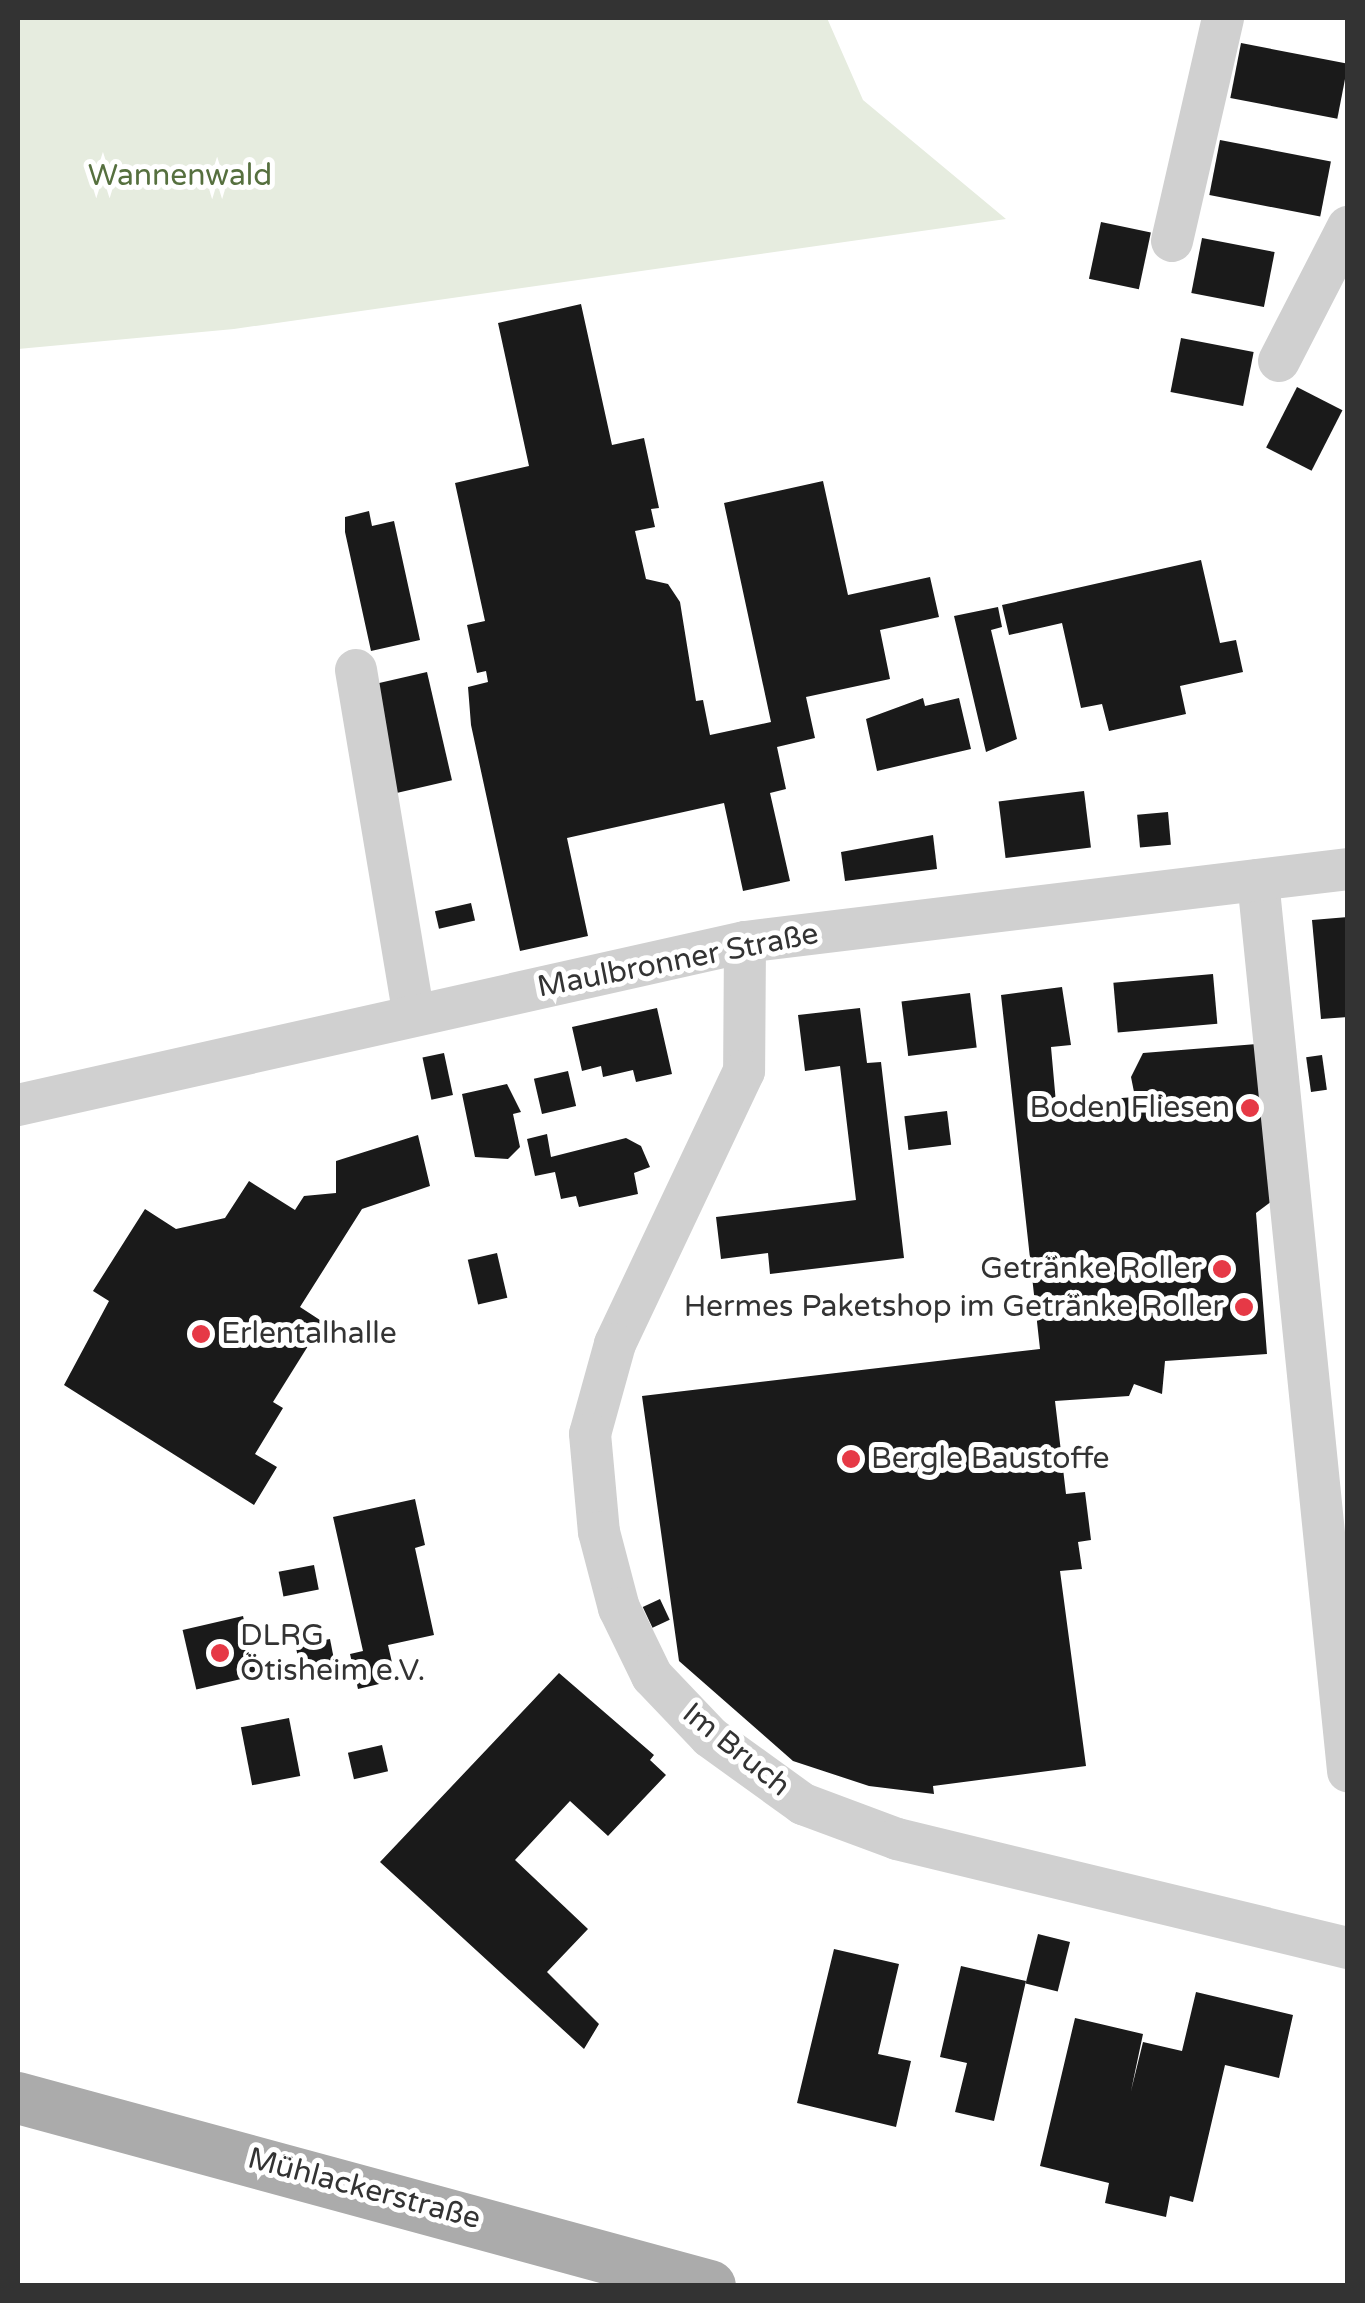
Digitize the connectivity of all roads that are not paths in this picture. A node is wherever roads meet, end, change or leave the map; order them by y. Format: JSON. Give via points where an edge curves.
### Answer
{"nodes":[{"id":1,"x":1223,"y":18,"type":"edge"},
{"id":2,"x":1348,"y":227,"type":"edge"},
{"id":3,"x":1172,"y":241,"type":"dead end"},
{"id":4,"x":1278,"y":361,"type":"dead end"},
{"id":5,"x":356,"y":670,"type":"dead end"},
{"id":6,"x":1348,"y":869,"type":"edge"},
{"id":7,"x":1258,"y":880,"type":"junction"},
{"id":8,"x":745,"y":942,"type":"junction"},
{"id":9,"x":414,"y":1015,"type":"junction"},
{"id":10,"x":18,"y":1105,"type":"edge"},
{"id":11,"x":1348,"y":1771,"type":"edge"},
{"id":12,"x":1348,"y":1948,"type":"edge"},
{"id":13,"x":18,"y":2098,"type":"edge"},
{"id":14,"x":710,"y":2286,"type":"edge"}],
"edges":[{"from":1,"to":3,"type":"street"},
{"from":2,"to":4,"type":"street"},
{"from":5,"to":9,"type":"street"},
{"from":6,"to":7,"type":"street","name":"Maulbronner Straße"},
{"from":7,"to":8,"type":"street","name":"Maulbronner Straße"},
{"from":7,"to":11,"type":"street"},
{"from":8,"to":9,"type":"street","name":"Maulbronner Straße"},
{"from":8,"to":12,"type":"street","name":"Im Bruch","via":[[744,1071],[614,1344],[590,1434],[599,1532],[619,1608],[652,1676],[710,1737],[802,1804],[897,1839]]},
{"from":9,"to":10,"type":"street","name":"Maulbronner Straße"},
{"from":13,"to":14,"type":"main road","name":"Mühlackerstraße"}]}
